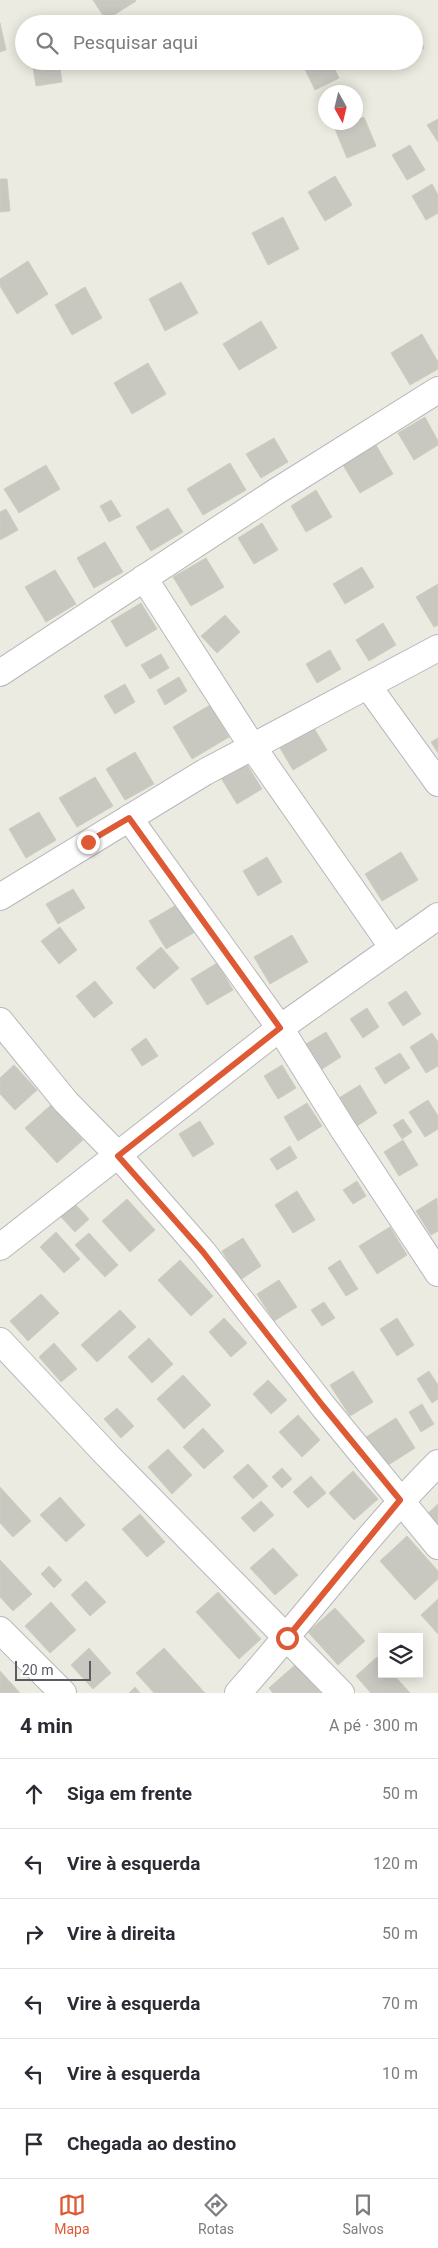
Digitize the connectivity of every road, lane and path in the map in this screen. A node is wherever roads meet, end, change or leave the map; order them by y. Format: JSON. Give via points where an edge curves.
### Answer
{"nodes":[{"id":1,"x":438,"y":390,"type":"edge"},
{"id":2,"x":144,"y":578,"type":"junction"},
{"id":3,"x":438,"y":648,"type":"edge"},
{"id":4,"x":0,"y":672,"type":"edge"},
{"id":5,"x":368,"y":686,"type":"junction"},
{"id":6,"x":252,"y":746,"type":"junction"},
{"id":7,"x":438,"y":783,"type":"edge"},
{"id":8,"x":129,"y":818,"type":"junction"},
{"id":9,"x":0,"y":897,"type":"edge"},
{"id":10,"x":438,"y":916,"type":"edge"},
{"id":11,"x":393,"y":948,"type":"junction"},
{"id":12,"x":0,"y":1021,"type":"edge"},
{"id":13,"x":280,"y":1028,"type":"junction"},
{"id":14,"x":118,"y":1156,"type":"junction"},
{"id":15,"x":0,"y":1247,"type":"edge"},
{"id":16,"x":438,"y":1273,"type":"edge"},
{"id":17,"x":0,"y":1341,"type":"edge"},
{"id":18,"x":438,"y":1463,"type":"edge"},
{"id":19,"x":400,"y":1500,"type":"junction"},
{"id":20,"x":438,"y":1546,"type":"edge"},
{"id":21,"x":0,"y":1630,"type":"edge"},
{"id":22,"x":287,"y":1638,"type":"junction"},
{"id":23,"x":63,"y":1693,"type":"edge"},
{"id":24,"x":238,"y":1693,"type":"edge"},
{"id":25,"x":341,"y":1693,"type":"edge"}],
"edges":[{"from":1,"to":2,"type":"street"},
{"from":2,"to":4,"type":"street"},
{"from":2,"to":6,"type":"street"},
{"from":3,"to":5,"type":"street"},
{"from":5,"to":6,"type":"street"},
{"from":5,"to":7,"type":"street"},
{"from":6,"to":8,"type":"street"},
{"from":6,"to":11,"type":"street"},
{"from":8,"to":9,"type":"street"},
{"from":8,"to":13,"type":"street"},
{"from":10,"to":11,"type":"street"},
{"from":11,"to":13,"type":"street"},
{"from":12,"to":14,"type":"street","via":[[66,1102]]},
{"from":13,"to":14,"type":"street"},
{"from":13,"to":16,"type":"street"},
{"from":14,"to":15,"type":"street"},
{"from":14,"to":19,"type":"street","via":[[203,1252]]},
{"from":17,"to":22,"type":"street"},
{"from":18,"to":19,"type":"street"},
{"from":19,"to":20,"type":"street"},
{"from":19,"to":22,"type":"street"},
{"from":21,"to":23,"type":"street"},
{"from":22,"to":24,"type":"street"},
{"from":22,"to":25,"type":"street"}]}
